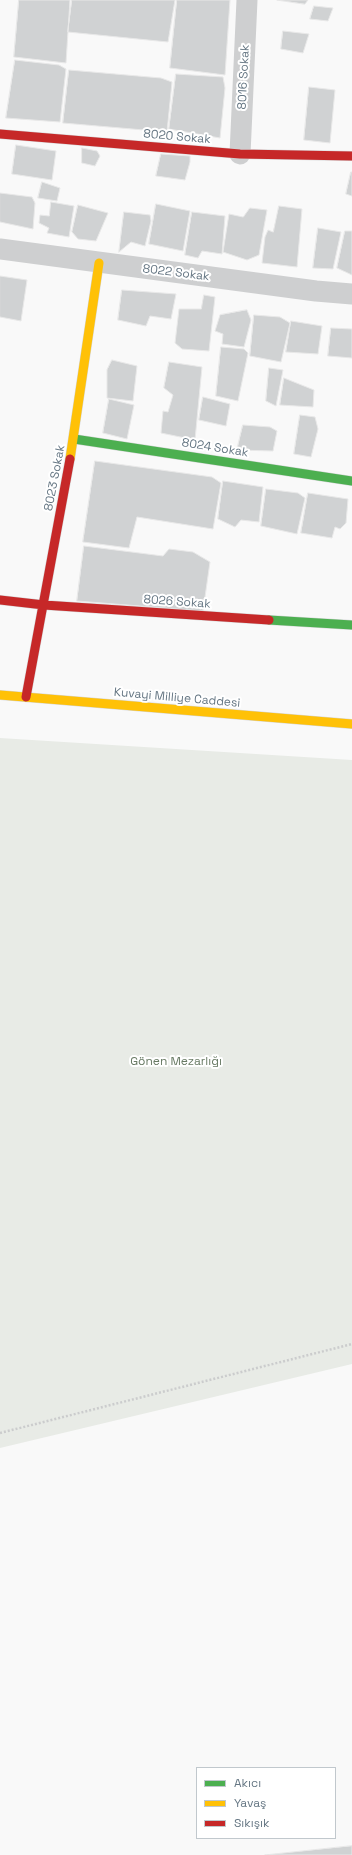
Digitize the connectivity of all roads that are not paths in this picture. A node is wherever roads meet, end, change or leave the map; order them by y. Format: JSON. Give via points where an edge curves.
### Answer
{"nodes":[{"id":1,"x":248,"y":0,"type":"edge"},
{"id":2,"x":0,"y":134,"type":"edge"},
{"id":3,"x":240,"y":154,"type":"junction"},
{"id":4,"x":352,"y":156,"type":"edge"},
{"id":5,"x":0,"y":249,"type":"edge"},
{"id":6,"x":99,"y":263,"type":"junction"},
{"id":7,"x":352,"y":294,"type":"edge"},
{"id":8,"x":74,"y":439,"type":"junction"},
{"id":9,"x":352,"y":481,"type":"edge"},
{"id":10,"x":0,"y":600,"type":"edge"},
{"id":11,"x":44,"y":605,"type":"junction"},
{"id":12,"x":352,"y":625,"type":"edge"},
{"id":13,"x":0,"y":695,"type":"edge"},
{"id":14,"x":26,"y":697,"type":"junction"},
{"id":15,"x":352,"y":724,"type":"edge"}],
"edges":[{"from":1,"to":3,"type":"street","name":"8016 Sokak"},
{"from":2,"to":3,"type":"street","name":"8020 Sokak"},
{"from":3,"to":4,"type":"street","name":"8020 Sokak"},
{"from":5,"to":6,"type":"street","name":"8022 Sokak"},
{"from":6,"to":7,"type":"street","name":"8022 Sokak"},
{"from":6,"to":8,"type":"street","name":"8023 Sokak"},
{"from":8,"to":9,"type":"street","name":"8024 Sokak"},
{"from":8,"to":11,"type":"street","name":"8023 Sokak"},
{"from":10,"to":11,"type":"street","name":"8026 Sokak"},
{"from":11,"to":12,"type":"street","name":"8026 Sokak"},
{"from":11,"to":14,"type":"street","name":"8023 Sokak"},
{"from":13,"to":14,"type":"street","name":"Kuvayi Milliye Caddesi"},
{"from":14,"to":15,"type":"street","name":"Kuvayi Milliye Caddesi"}]}
